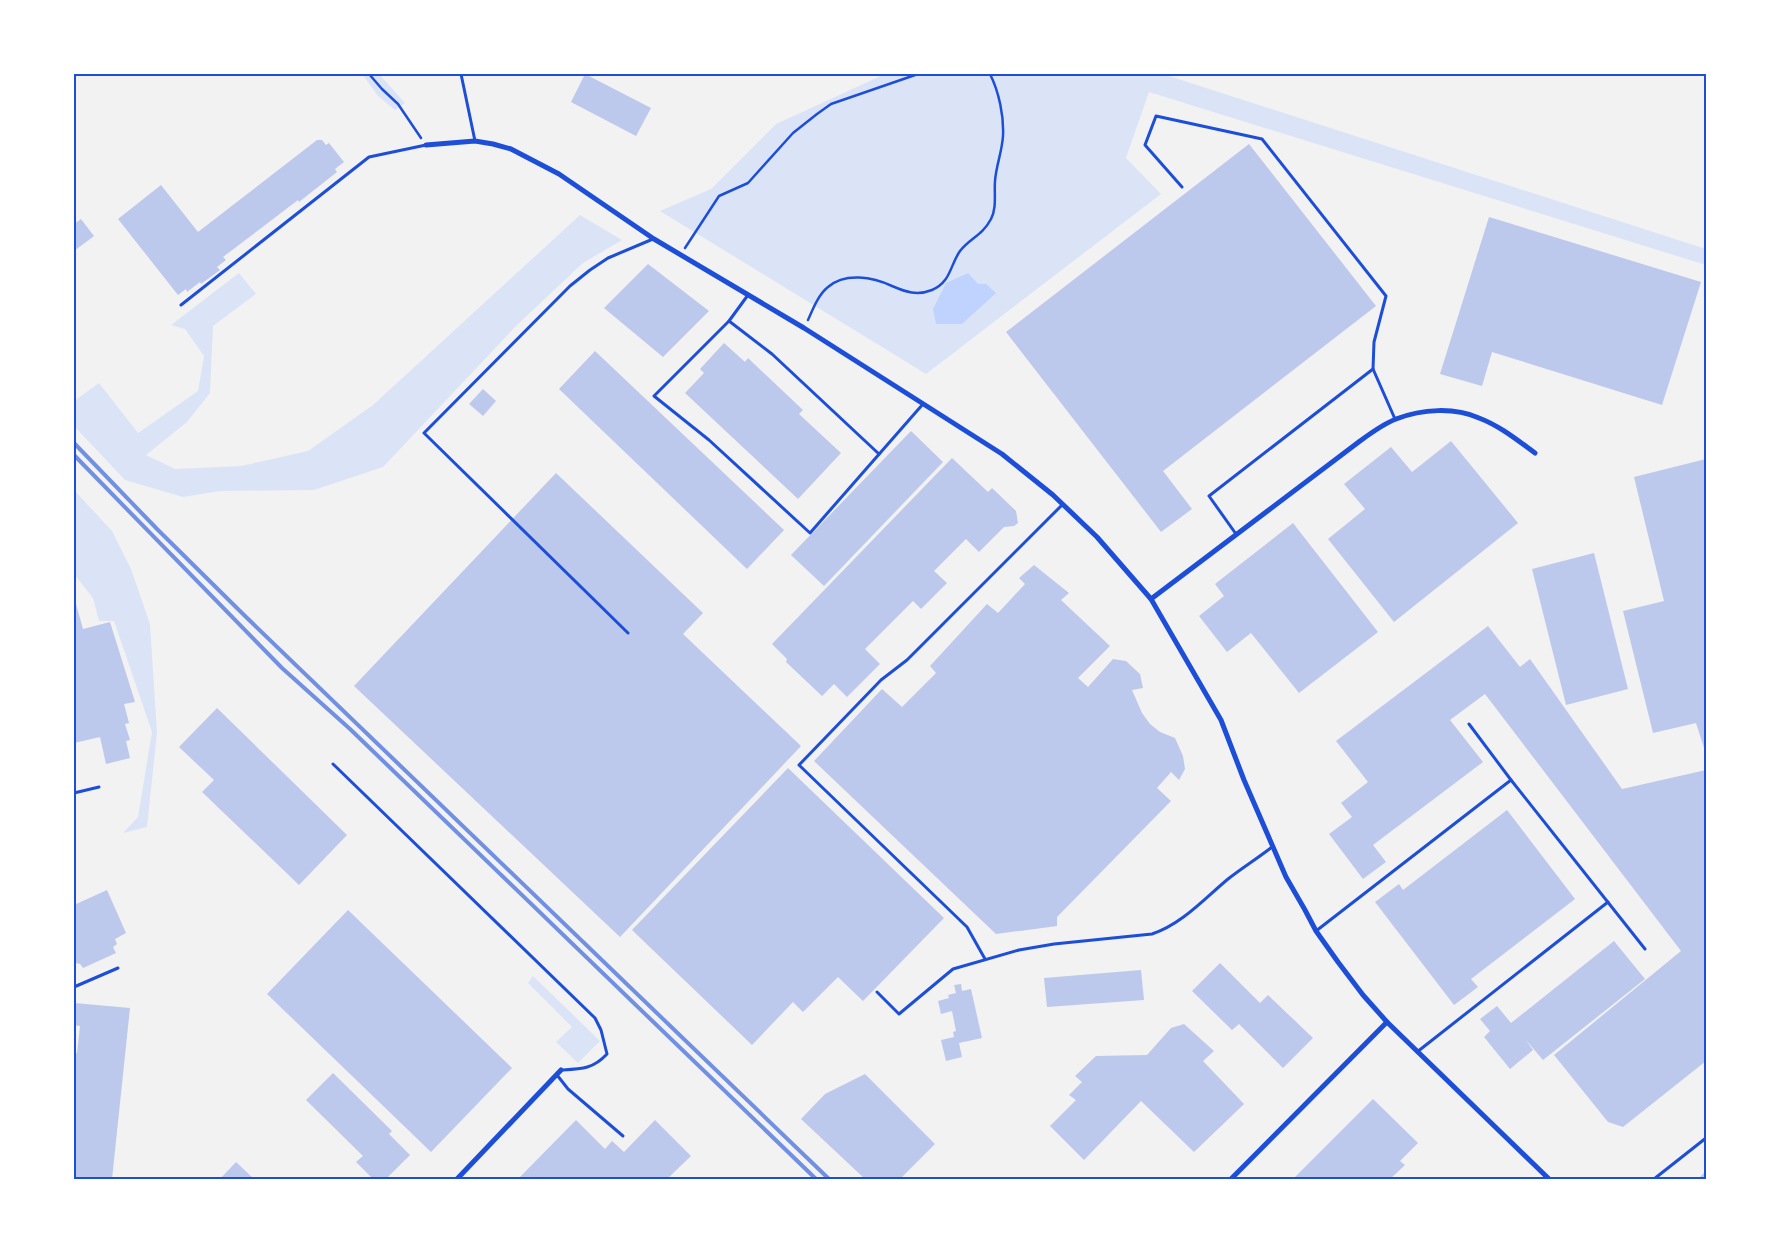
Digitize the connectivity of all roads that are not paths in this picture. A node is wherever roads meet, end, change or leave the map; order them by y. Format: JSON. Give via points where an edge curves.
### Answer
{"nodes":[{"id":1,"x":460,"y":74,"type":"edge"},
{"id":2,"x":475,"y":141,"type":"junction"},
{"id":3,"x":426,"y":145,"type":"joint"},
{"id":4,"x":1182,"y":187,"type":"dead end"},
{"id":5,"x":654,"y":239,"type":"junction"},
{"id":6,"x":748,"y":295,"type":"junction"},
{"id":7,"x":181,"y":305,"type":"dead end"},
{"id":8,"x":729,"y":321,"type":"junction"},
{"id":9,"x":1374,"y":369,"type":"junction"},
{"id":10,"x":923,"y":404,"type":"junction"},
{"id":11,"x":1395,"y":419,"type":"junction"},
{"id":12,"x":1535,"y":453,"type":"dead end"},
{"id":13,"x":879,"y":454,"type":"junction"},
{"id":14,"x":1063,"y":504,"type":"junction"},
{"id":15,"x":1236,"y":534,"type":"junction"},
{"id":16,"x":1151,"y":599,"type":"junction"},
{"id":17,"x":628,"y":633,"type":"dead end"},
{"id":18,"x":1469,"y":724,"type":"dead end"},
{"id":19,"x":333,"y":764,"type":"dead end"},
{"id":20,"x":1511,"y":780,"type":"junction"},
{"id":21,"x":99,"y":787,"type":"dead end"},
{"id":22,"x":74,"y":794,"type":"edge"},
{"id":23,"x":1273,"y":847,"type":"junction"},
{"id":24,"x":1608,"y":902,"type":"junction"},
{"id":25,"x":1316,"y":931,"type":"junction"},
{"id":26,"x":1644,"y":949,"type":"dead end"},
{"id":27,"x":985,"y":959,"type":"junction"},
{"id":28,"x":118,"y":968,"type":"dead end"},
{"id":29,"x":74,"y":987,"type":"edge"},
{"id":30,"x":876,"y":992,"type":"dead end"},
{"id":31,"x":1387,"y":1022,"type":"junction"},
{"id":32,"x":1417,"y":1052,"type":"junction"},
{"id":33,"x":561,"y":1070,"type":"joint"},
{"id":34,"x":557,"y":1075,"type":"junction"},
{"id":35,"x":623,"y":1136,"type":"dead end"},
{"id":36,"x":1706,"y":1138,"type":"edge"},
{"id":37,"x":457,"y":1179,"type":"edge"},
{"id":38,"x":1231,"y":1179,"type":"edge"},
{"id":39,"x":1548,"y":1179,"type":"edge"},
{"id":40,"x":1654,"y":1179,"type":"edge"}],
"edges":[{"from":1,"to":2,"type":"lane"},
{"from":2,"to":3,"type":"street"},
{"from":2,"to":5,"type":"street","via":[[511,149],[559,174]]},
{"from":3,"to":7,"type":"lane","via":[[369,157]]},
{"from":4,"to":9,"type":"lane","via":[[1145,145],[1156,116],[1262,139],[1386,296],[1374,342]]},
{"from":5,"to":6,"type":"street"},
{"from":5,"to":17,"type":"lane","via":[[608,258],[570,286],[424,434]]},
{"from":6,"to":8,"type":"lane"},
{"from":6,"to":10,"type":"street"},
{"from":8,"to":13,"type":"lane","via":[[772,354]]},
{"from":8,"to":13,"type":"lane","via":[[654,396],[708,440],[810,533]]},
{"from":9,"to":11,"type":"lane"},
{"from":9,"to":15,"type":"lane","via":[[1209,496]]},
{"from":10,"to":13,"type":"lane"},
{"from":10,"to":14,"type":"street","via":[[1002,454]]},
{"from":11,"to":12,"type":"street","via":[[1438,410],[1460,412],[1496,426]]},
{"from":11,"to":15,"type":"street","via":[[1360,440]]},
{"from":14,"to":16,"type":"street","via":[[1097,536]]},
{"from":14,"to":27,"type":"lane","via":[[906,660],[881,680],[799,765],[967,928]]},
{"from":15,"to":16,"type":"street"},
{"from":16,"to":23,"type":"street","via":[[1221,720]]},
{"from":18,"to":20,"type":"lane"},
{"from":19,"to":33,"type":"lane","via":[[595,1018],[608,1054],[593,1066]]},
{"from":20,"to":24,"type":"lane"},
{"from":20,"to":25,"type":"lane"},
{"from":21,"to":22,"type":"lane"},
{"from":23,"to":25,"type":"street"},
{"from":23,"to":27,"type":"lane","via":[[1166,930],[1054,944]]},
{"from":24,"to":26,"type":"lane"},
{"from":24,"to":32,"type":"lane"},
{"from":25,"to":31,"type":"street"},
{"from":27,"to":30,"type":"lane","via":[[953,969],[899,1014]]},
{"from":28,"to":29,"type":"lane"},
{"from":31,"to":32,"type":"street"},
{"from":31,"to":38,"type":"street"},
{"from":32,"to":39,"type":"street"},
{"from":33,"to":34,"type":"street"},
{"from":34,"to":35,"type":"lane","via":[[568,1089]]},
{"from":34,"to":37,"type":"street"},
{"from":36,"to":40,"type":"lane"}]}
